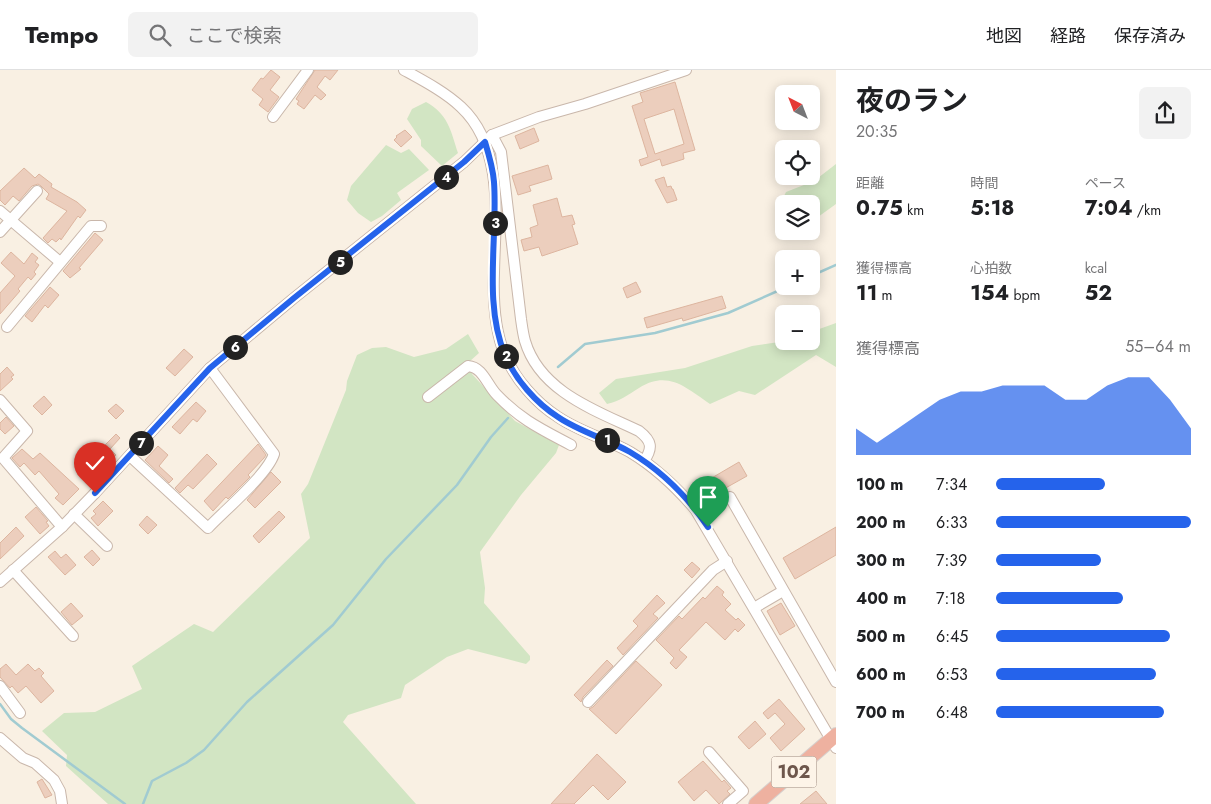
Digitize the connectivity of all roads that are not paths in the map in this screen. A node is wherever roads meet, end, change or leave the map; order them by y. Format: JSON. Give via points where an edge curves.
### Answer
{"nodes":[{"id":1,"x":308,"y":70,"type":"edge"},
{"id":2,"x":404,"y":70,"type":"edge"},
{"id":3,"x":686,"y":70,"type":"edge"},
{"id":4,"x":273,"y":117,"type":"dead end"},
{"id":5,"x":489,"y":138,"type":"junction"},
{"id":6,"x":38,"y":191,"type":"dead end"},
{"id":7,"x":0,"y":211,"type":"edge"},
{"id":8,"x":10,"y":220,"type":"junction"},
{"id":9,"x":101,"y":226,"type":"dead end"},
{"id":10,"x":0,"y":232,"type":"edge"},
{"id":11,"x":60,"y":262,"type":"junction"},
{"id":12,"x":7,"y":327,"type":"dead end"},
{"id":13,"x":210,"y":368,"type":"junction"},
{"id":14,"x":428,"y":397,"type":"dead end"},
{"id":15,"x":0,"y":400,"type":"edge"},
{"id":16,"x":571,"y":445,"type":"dead end"},
{"id":17,"x":130,"y":456,"type":"junction"},
{"id":18,"x":2,"y":459,"type":"edge"},
{"id":19,"x":644,"y":461,"type":"junction"},
{"id":20,"x":730,"y":497,"type":"dead end"},
{"id":21,"x":74,"y":514,"type":"junction"},
{"id":22,"x":62,"y":527,"type":"junction"},
{"id":23,"x":107,"y":546,"type":"dead end"},
{"id":24,"x":727,"y":561,"type":"junction"},
{"id":25,"x":13,"y":570,"type":"junction"},
{"id":26,"x":0,"y":582,"type":"edge"},
{"id":27,"x":783,"y":591,"type":"junction"},
{"id":28,"x":754,"y":608,"type":"junction"},
{"id":29,"x":74,"y":636,"type":"dead end"},
{"id":30,"x":836,"y":682,"type":"edge"},
{"id":31,"x":0,"y":686,"type":"edge"},
{"id":32,"x":588,"y":702,"type":"dead end"},
{"id":33,"x":20,"y":713,"type":"dead end"},
{"id":34,"x":0,"y":738,"type":"edge"},
{"id":35,"x":834,"y":741,"type":"edge"},
{"id":36,"x":709,"y":752,"type":"dead end"},
{"id":37,"x":62,"y":804,"type":"edge"},
{"id":38,"x":728,"y":804,"type":"edge"},
{"id":39,"x":756,"y":804,"type":"edge"}],
"edges":[{"from":1,"to":4,"type":"street"},
{"from":2,"to":5,"type":"street","via":[[461,107]]},
{"from":3,"to":5,"type":"street","via":[[540,117]]},
{"from":5,"to":13,"type":"street","via":[[464,162]]},
{"from":5,"to":19,"type":"street","via":[[501,152],[520,319],[531,355],[558,388],[577,402],[647,437],[651,451]]},
{"from":5,"to":19,"type":"street","via":[[494,180],[493,303],[504,354],[528,390],[558,417]]},
{"from":6,"to":8,"type":"street"},
{"from":7,"to":8,"type":"street"},
{"from":8,"to":10,"type":"street"},
{"from":8,"to":11,"type":"street"},
{"from":9,"to":11,"type":"street","via":[[91,226]]},
{"from":11,"to":12,"type":"street"},
{"from":13,"to":17,"type":"street"},
{"from":13,"to":17,"type":"street","via":[[274,454],[260,476],[208,528]]},
{"from":14,"to":16,"type":"street","via":[[468,366],[474,366],[495,393],[523,419]]},
{"from":15,"to":18,"type":"street","via":[[27,431]]},
{"from":17,"to":21,"type":"street"},
{"from":18,"to":22,"type":"street"},
{"from":19,"to":24,"type":"street","via":[[677,488],[695,508]]},
{"from":20,"to":27,"type":"street"},
{"from":21,"to":22,"type":"street"},
{"from":21,"to":23,"type":"street"},
{"from":22,"to":25,"type":"street"},
{"from":24,"to":28,"type":"street"},
{"from":24,"to":32,"type":"street","via":[[713,570]]},
{"from":25,"to":26,"type":"street"},
{"from":25,"to":29,"type":"street"},
{"from":27,"to":28,"type":"street"},
{"from":27,"to":30,"type":"street"},
{"from":28,"to":35,"type":"street"},
{"from":31,"to":33,"type":"street"},
{"from":34,"to":37,"type":"street","via":[[54,780]]},
{"from":35,"to":39,"type":"highway","number":"102"},
{"from":36,"to":38,"type":"street","via":[[743,791]]}]}
